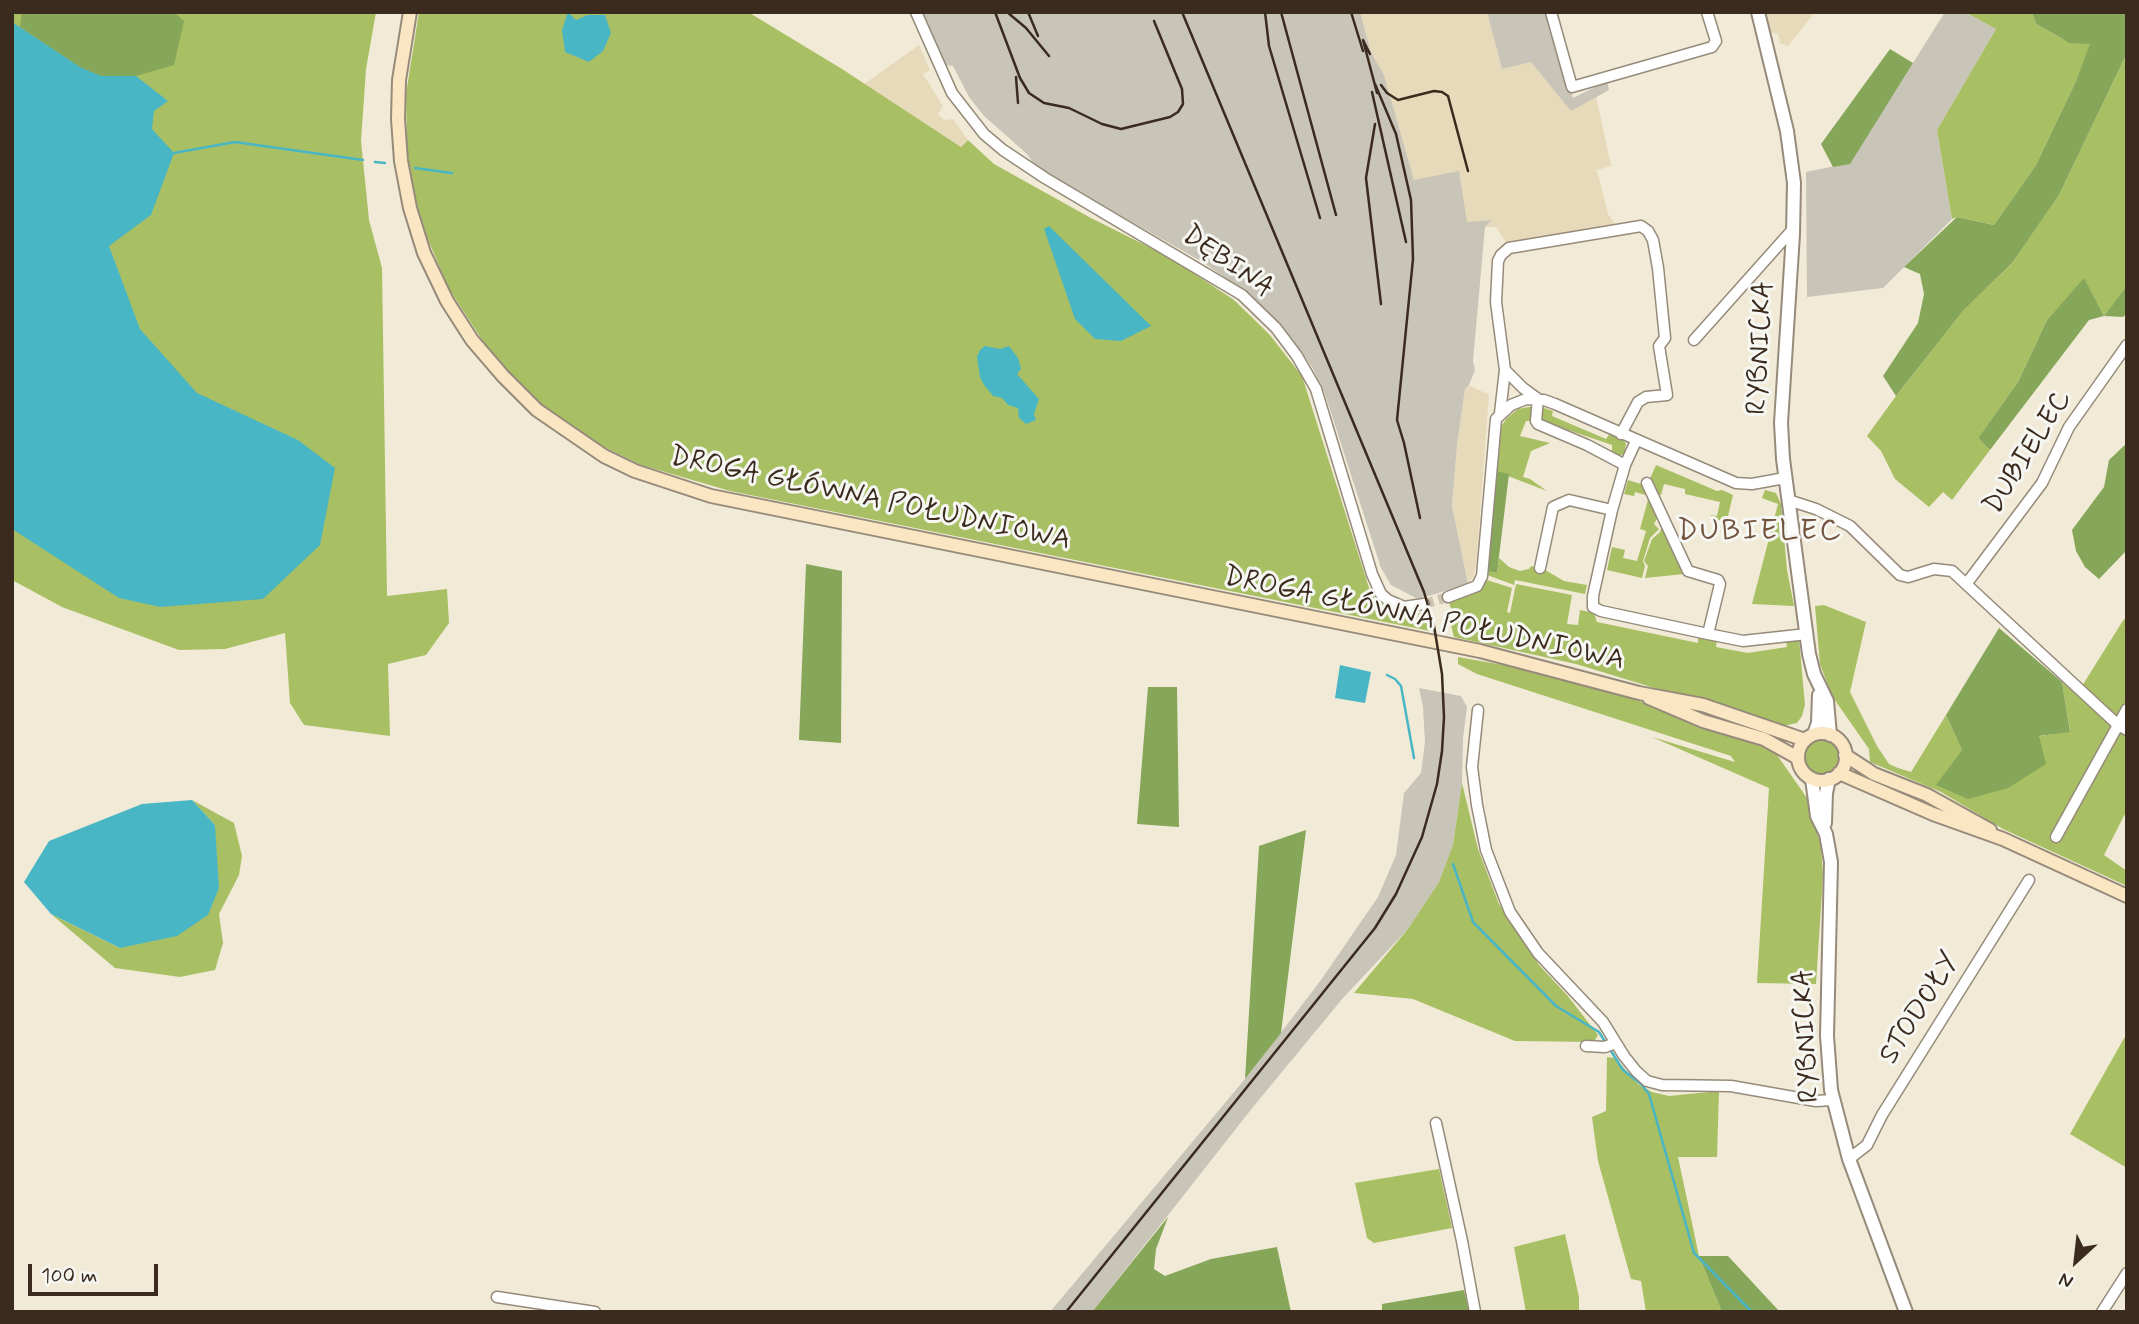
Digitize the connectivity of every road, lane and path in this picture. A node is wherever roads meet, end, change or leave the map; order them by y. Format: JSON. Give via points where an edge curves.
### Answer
{"nodes":[{"id":1,"x":410,"y":12,"type":"edge"},
{"id":2,"x":916,"y":12,"type":"edge"},
{"id":3,"x":1551,"y":12,"type":"edge"},
{"id":4,"x":1707,"y":12,"type":"edge"},
{"id":5,"x":1758,"y":12,"type":"edge"},
{"id":6,"x":1793,"y":229,"type":"junction"},
{"id":7,"x":1694,"y":340,"type":"dead end"},
{"id":8,"x":2127,"y":345,"type":"edge"},
{"id":9,"x":1505,"y":370,"type":"junction"},
{"id":10,"x":1538,"y":400,"type":"junction"},
{"id":11,"x":1500,"y":413,"type":"junction"},
{"id":12,"x":1622,"y":434,"type":"junction"},
{"id":13,"x":1636,"y":441,"type":"junction"},
{"id":14,"x":1625,"y":465,"type":"junction"},
{"id":15,"x":1785,"y":478,"type":"junction"},
{"id":16,"x":1647,"y":483,"type":"dead end"},
{"id":17,"x":1788,"y":500,"type":"junction"},
{"id":18,"x":1612,"y":510,"type":"junction"},
{"id":19,"x":1540,"y":568,"type":"dead end"},
{"id":20,"x":1967,"y":583,"type":"junction"},
{"id":21,"x":1448,"y":597,"type":"tunnel mouth"},
{"id":22,"x":1424,"y":604,"type":"tunnel mouth"},
{"id":23,"x":1708,"y":634,"type":"junction"},
{"id":24,"x":1807,"y":634,"type":"junction"},
{"id":25,"x":1820,"y":688,"type":"junction"},
{"id":26,"x":1639,"y":693,"type":"junction"},
{"id":27,"x":2127,"y":709,"type":"edge"},
{"id":28,"x":1478,"y":710,"type":"dead end"},
{"id":29,"x":2122,"y":728,"type":"edge"},
{"id":30,"x":1830,"y":735,"type":"junction"},
{"id":31,"x":1810,"y":737,"type":"junction"},
{"id":32,"x":1845,"y":755,"type":"junction"},
{"id":33,"x":1798,"y":758,"type":"junction"},
{"id":34,"x":1834,"y":776,"type":"junction"},
{"id":35,"x":1812,"y":779,"type":"junction"},
{"id":36,"x":1825,"y":830,"type":"junction"},
{"id":37,"x":2056,"y":837,"type":"dead end"},
{"id":38,"x":2003,"y":839,"type":"junction"},
{"id":39,"x":2029,"y":880,"type":"dead end"},
{"id":40,"x":2127,"y":896,"type":"edge"},
{"id":41,"x":1611,"y":1045,"type":"junction"},
{"id":42,"x":1586,"y":1046,"type":"dead end"},
{"id":43,"x":1833,"y":1100,"type":"junction"},
{"id":44,"x":1436,"y":1123,"type":"dead end"},
{"id":45,"x":1849,"y":1159,"type":"junction"},
{"id":46,"x":2127,"y":1273,"type":"edge"},
{"id":47,"x":497,"y":1297,"type":"dead end"},
{"id":48,"x":595,"y":1312,"type":"edge"},
{"id":49,"x":1475,"y":1312,"type":"edge"},
{"id":50,"x":1906,"y":1312,"type":"edge"},
{"id":51,"x":2102,"y":1312,"type":"edge"}],
"edges":[{"from":1,"to":26,"type":"main road","name":"DROGA GŁÓWNA POŁUDNIOWA","via":[[398,119],[403,173],[424,253],[453,311],[503,376],[537,410],[604,456],[711,496],[1454,646]]},
{"from":2,"to":22,"type":"street","name":"DĘBINA","via":[[952,93],[984,134],[1045,177],[1242,295],[1276,328],[1316,389],[1381,594],[1404,607]]},
{"from":3,"to":4,"type":"street","via":[[1572,87],[1712,47],[1716,41]]},
{"from":5,"to":6,"type":"street","name":"RYBNICKA","via":[[1787,131],[1794,183]]},
{"from":6,"to":7,"type":"street"},
{"from":6,"to":15,"type":"street","name":"RYBNICKA","via":[[1781,423]]},
{"from":8,"to":20,"type":"street","name":"DUBIELEC","via":[[2069,427],[2042,483]]},
{"from":9,"to":10,"type":"street"},
{"from":9,"to":11,"type":"street"},
{"from":9,"to":12,"type":"street","via":[[1496,302],[1501,255],[1509,248],[1641,226],[1653,240],[1658,268],[1665,338],[1659,346],[1667,395],[1638,402]]},
{"from":10,"to":11,"type":"street","via":[[1526,399]]},
{"from":10,"to":12,"type":"street"},
{"from":10,"to":14,"type":"street","via":[[1538,424]]},
{"from":11,"to":21,"type":"street","via":[[1493,429],[1482,576],[1477,586]]},
{"from":12,"to":13,"type":"street"},
{"from":13,"to":14,"type":"street"},
{"from":13,"to":15,"type":"street","via":[[1736,483]]},
{"from":14,"to":18,"type":"street"},
{"from":15,"to":17,"type":"street","name":"RYBNICKA"},
{"from":16,"to":23,"type":"street","via":[[1688,571],[1720,584]]},
{"from":17,"to":20,"type":"street","via":[[1850,526],[1900,575],[1945,569]]},
{"from":17,"to":24,"type":"street","name":"RYBNICKA"},
{"from":18,"to":19,"type":"street","via":[[1569,500],[1553,507]]},
{"from":18,"to":23,"type":"street","via":[[1593,607]]},
{"from":20,"to":29,"type":"street"},
{"from":23,"to":24,"type":"street","via":[[1743,641]]},
{"from":24,"to":25,"type":"street","name":"RYBNICKA"},
{"from":25,"to":30,"type":"street","name":"RYBNICKA","via":[[1827,701]]},
{"from":25,"to":31,"type":"street","name":"RYBNICKA","via":[[1818,723]]},
{"from":26,"to":31,"type":"main road","name":"DROGA GŁÓWNA POŁUDNIOWA","via":[[1703,705]]},
{"from":26,"to":33,"type":"main road","name":"DROGA GŁÓWNA POŁUDNIOWA","via":[[1703,721],[1764,739]]},
{"from":27,"to":29,"type":"street"},
{"from":28,"to":41,"type":"street","via":[[1473,780],[1486,850],[1504,899],[1528,941],[1603,1022]]},
{"from":29,"to":37,"type":"street"},
{"from":30,"to":31,"type":"main road"},
{"from":30,"to":32,"type":"main road","via":[[1841,743]]},
{"from":31,"to":33,"type":"main road","via":[[1800,747]]},
{"from":32,"to":34,"type":"main road","via":[[1844,765]]},
{"from":32,"to":38,"type":"main road","via":[[1874,774],[1941,802]]},
{"from":33,"to":35,"type":"main road","via":[[1803,772]]},
{"from":34,"to":35,"type":"main road"},
{"from":34,"to":36,"type":"street","name":"RYBNICKA","via":[[1825,807]]},
{"from":34,"to":38,"type":"main road"},
{"from":35,"to":36,"type":"street","name":"RYBNICKA","via":[[1817,816]]},
{"from":36,"to":43,"type":"street","name":"RYBNICKA","via":[[1831,862],[1827,1036]]},
{"from":38,"to":40,"type":"main road"},
{"from":39,"to":45,"type":"street","name":"STODOŁY","via":[[1867,1145]]},
{"from":41,"to":42,"type":"street"},
{"from":41,"to":43,"type":"street","via":[[1654,1084],[1731,1086]]},
{"from":43,"to":45,"type":"street","name":"RYBNICKA"},
{"from":44,"to":49,"type":"street"},
{"from":45,"to":50,"type":"street","name":"RYBNICKA"},
{"from":46,"to":51,"type":"street"},
{"from":47,"to":48,"type":"street"}]}
